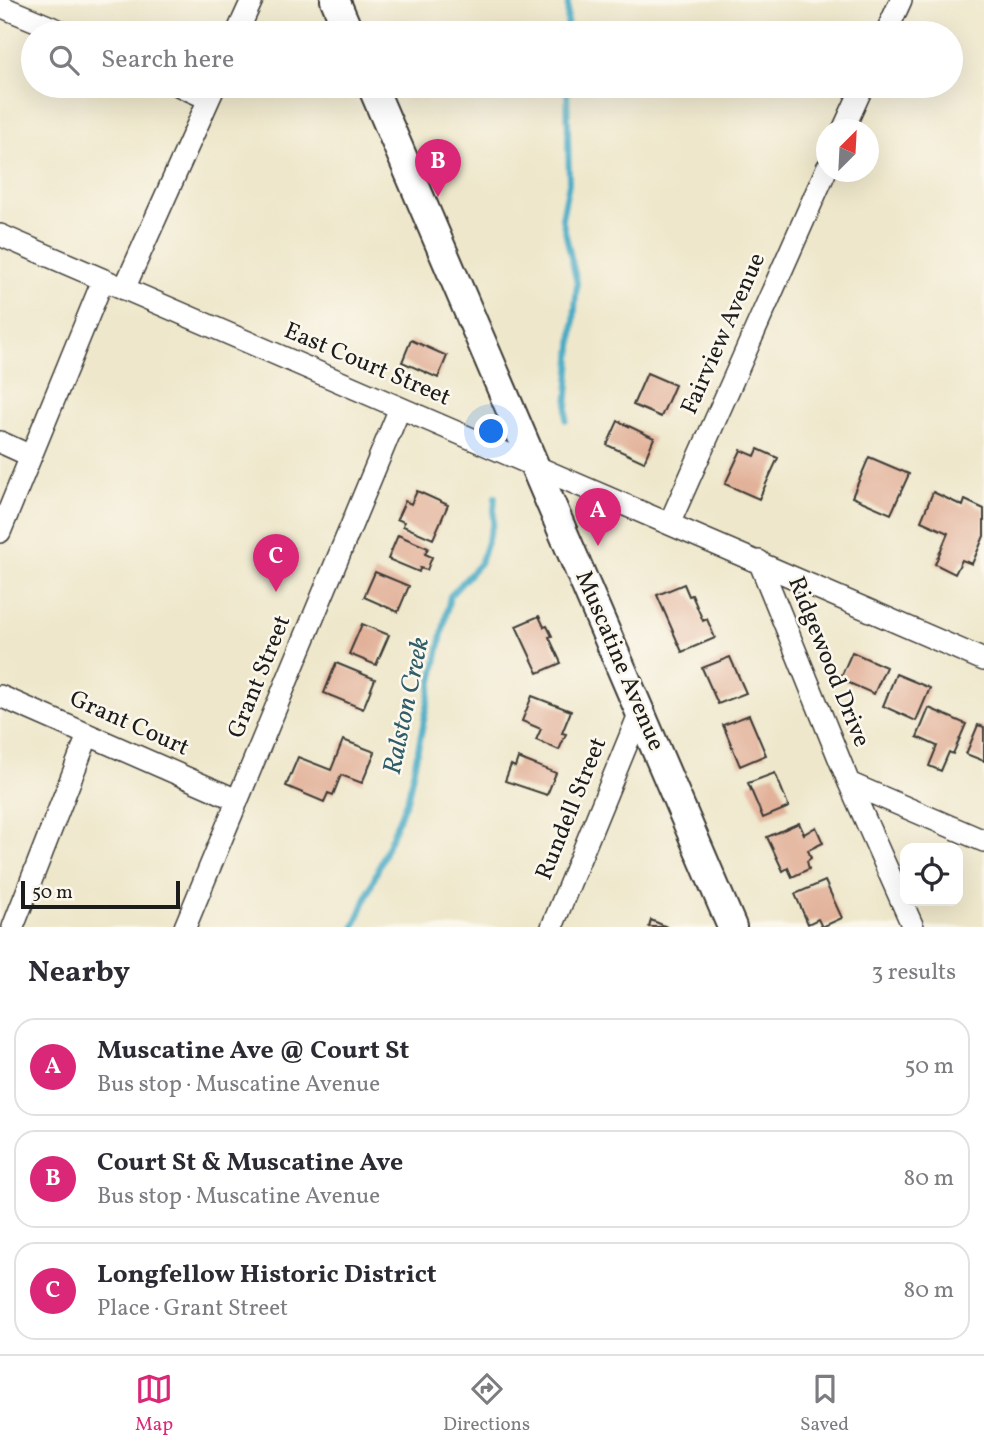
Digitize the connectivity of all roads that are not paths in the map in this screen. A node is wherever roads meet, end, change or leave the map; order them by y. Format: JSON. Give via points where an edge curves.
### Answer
{"nodes":[{"id":1,"x":252,"y":0,"type":"edge"},
{"id":2,"x":335,"y":0,"type":"edge"},
{"id":3,"x":901,"y":0,"type":"edge"},
{"id":4,"x":0,"y":6,"type":"edge"},
{"id":5,"x":36,"y":21,"type":"edge"},
{"id":6,"x":242,"y":21,"type":"edge"},
{"id":7,"x":344,"y":21,"type":"edge"},
{"id":8,"x":891,"y":21,"type":"edge"},
{"id":9,"x":209,"y":98,"type":"edge"},
{"id":10,"x":377,"y":98,"type":"edge"},
{"id":11,"x":858,"y":98,"type":"edge"},
{"id":12,"x":849,"y":119,"type":"edge"},
{"id":13,"x":821,"y":182,"type":"edge"},
{"id":14,"x":0,"y":235,"type":"edge"},
{"id":15,"x":103,"y":280,"type":"junction"},
{"id":16,"x":124,"y":289,"type":"junction"},
{"id":17,"x":400,"y":408,"type":"junction"},
{"id":18,"x":0,"y":442,"type":"edge"},
{"id":19,"x":31,"y":456,"type":"junction"},
{"id":20,"x":535,"y":466,"type":"junction"},
{"id":21,"x":670,"y":522,"type":"junction"},
{"id":22,"x":0,"y":532,"type":"edge"},
{"id":23,"x":759,"y":561,"type":"junction"},
{"id":24,"x":981,"y":652,"type":"edge"},
{"id":25,"x":0,"y":696,"type":"edge"},
{"id":26,"x":640,"y":712,"type":"junction"},
{"id":27,"x":88,"y":735,"type":"junction"},
{"id":28,"x":849,"y":783,"type":"junction"},
{"id":29,"x":237,"y":800,"type":"junction"},
{"id":30,"x":984,"y":841,"type":"edge"},
{"id":31,"x":13,"y":927,"type":"edge"},
{"id":32,"x":185,"y":927,"type":"edge"},
{"id":33,"x":552,"y":927,"type":"edge"},
{"id":34,"x":732,"y":927,"type":"edge"},
{"id":35,"x":913,"y":927,"type":"edge"}],
"edges":[{"from":1,"to":6,"type":"street"},
{"from":2,"to":7,"type":"main road"},
{"from":3,"to":8,"type":"street"},
{"from":4,"to":5,"type":"street"},
{"from":9,"to":16,"type":"street"},
{"from":10,"to":20,"type":"main road","name":"Muscatine Avenue"},
{"from":11,"to":12,"type":"street"},
{"from":13,"to":21,"type":"street","name":"Fairview Avenue"},
{"from":14,"to":15,"type":"street","name":"East Court Street"},
{"from":15,"to":16,"type":"street","name":"East Court Street"},
{"from":15,"to":19,"type":"street"},
{"from":16,"to":17,"type":"street","name":"East Court Street"},
{"from":17,"to":20,"type":"street","name":"East Court Street"},
{"from":17,"to":29,"type":"street","name":"Grant Street"},
{"from":18,"to":19,"type":"street"},
{"from":19,"to":22,"type":"street"},
{"from":20,"to":21,"type":"street","name":"East Court Street"},
{"from":20,"to":26,"type":"main road","name":"Muscatine Avenue"},
{"from":21,"to":23,"type":"street","name":"East Court Street"},
{"from":23,"to":24,"type":"street","name":"East Court Street"},
{"from":23,"to":28,"type":"street","name":"Ridgewood Drive"},
{"from":25,"to":27,"type":"street","name":"Grant Court"},
{"from":26,"to":33,"type":"street","name":"Rundell Street"},
{"from":26,"to":34,"type":"main road","name":"Muscatine Avenue"},
{"from":27,"to":29,"type":"street","name":"Grant Court"},
{"from":27,"to":31,"type":"street"},
{"from":28,"to":30,"type":"street","name":"Ridgewood Drive"},
{"from":28,"to":35,"type":"street","name":"Ridgewood Drive"},
{"from":29,"to":32,"type":"street","name":"Grant Street"}]}
